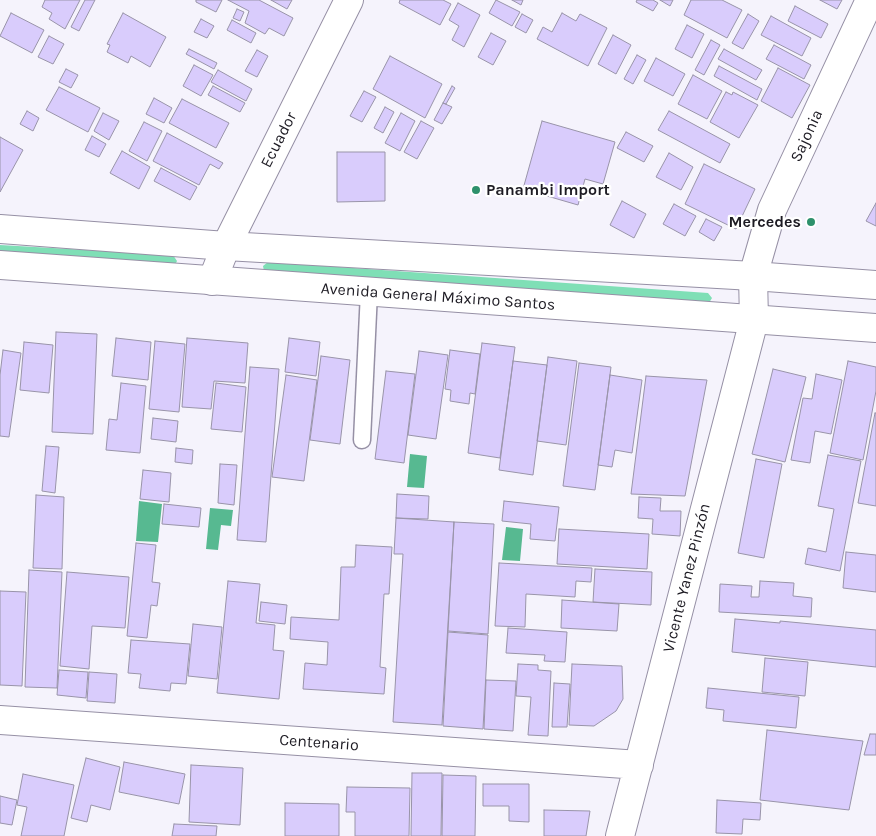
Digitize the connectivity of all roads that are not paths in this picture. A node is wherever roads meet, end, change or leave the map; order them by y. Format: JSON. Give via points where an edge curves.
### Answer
{"nodes":[{"id":1,"x":349,"y":0,"type":"edge"},
{"id":2,"x":870,"y":0,"type":"edge"},
{"id":3,"x":0,"y":229,"type":"edge"},
{"id":4,"x":226,"y":246,"type":"junction"},
{"id":5,"x":0,"y":265,"type":"edge"},
{"id":6,"x":753,"y":276,"type":"junction"},
{"id":7,"x":212,"y":281,"type":"junction"},
{"id":8,"x":876,"y":285,"type":"edge"},
{"id":9,"x":369,"y":292,"type":"junction"},
{"id":10,"x":754,"y":320,"type":"junction"},
{"id":11,"x":876,"y":328,"type":"edge"},
{"id":12,"x":362,"y":440,"type":"dead end"},
{"id":13,"x":0,"y":720,"type":"edge"},
{"id":14,"x":639,"y":765,"type":"junction"},
{"id":15,"x":620,"y":836,"type":"edge"}],
"edges":[{"from":1,"to":4,"type":"street","name":"Ecuador"},
{"from":2,"to":6,"type":"street","name":"Sajonia","via":[[772,210]]},
{"from":3,"to":4,"type":"street"},
{"from":4,"to":6,"type":"street"},
{"from":4,"to":7,"type":"street","name":"Ecuador"},
{"from":5,"to":7,"type":"street","name":"Avenida General Máximo Santos"},
{"from":6,"to":8,"type":"street"},
{"from":6,"to":10,"type":"street","name":"Sajonia"},
{"from":7,"to":9,"type":"street","name":"Avenida General Máximo Santos"},
{"from":9,"to":10,"type":"street","name":"Avenida General Máximo Santos"},
{"from":9,"to":12,"type":"lane"},
{"from":10,"to":11,"type":"street","name":"Avenida General Máximo Santos"},
{"from":10,"to":14,"type":"street","name":"Vicente Yanez Pinzón"},
{"from":13,"to":14,"type":"street","name":"Centenario"},
{"from":14,"to":15,"type":"street","name":"Vicente Yanez Pinzón"}]}
